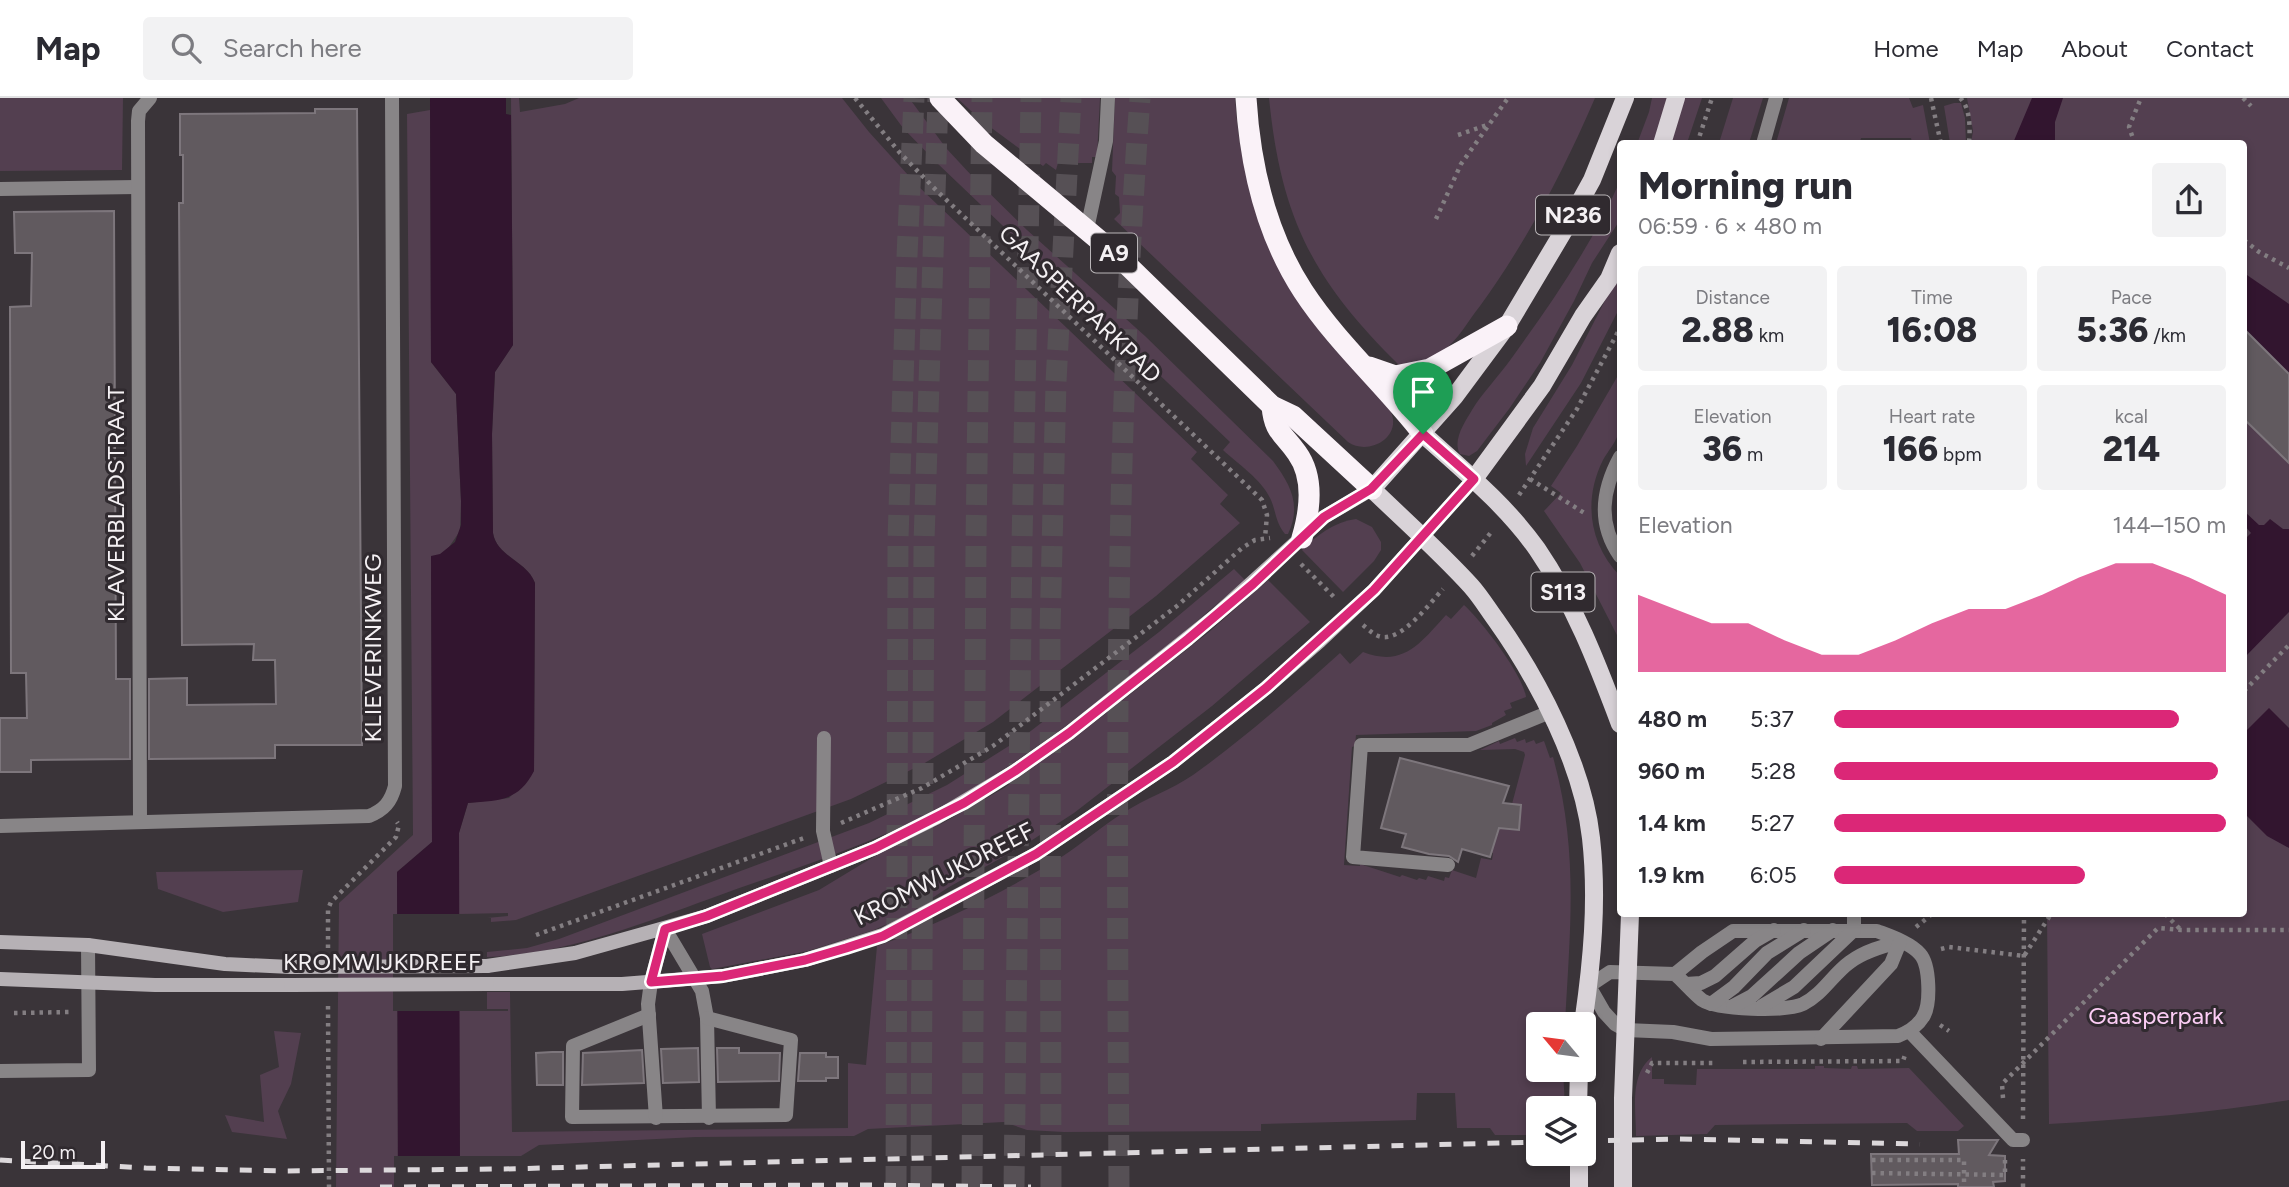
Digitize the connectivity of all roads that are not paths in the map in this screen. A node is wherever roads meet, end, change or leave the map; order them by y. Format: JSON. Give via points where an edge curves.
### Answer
{"nodes":[{"id":1,"x":150,"y":98,"type":"edge"},
{"id":2,"x":392,"y":98,"type":"edge"},
{"id":3,"x":940,"y":98,"type":"edge"},
{"id":4,"x":1108,"y":98,"type":"edge"},
{"id":5,"x":1246,"y":98,"type":"edge"},
{"id":6,"x":1625,"y":98,"type":"edge"},
{"id":7,"x":1676,"y":98,"type":"edge"},
{"id":8,"x":1776,"y":98,"type":"edge"},
{"id":9,"x":1663,"y":140,"type":"edge"},
{"id":10,"x":1764,"y":140,"type":"edge"},
{"id":11,"x":137,"y":187,"type":"junction"},
{"id":12,"x":0,"y":189,"type":"edge"},
{"id":13,"x":1087,"y":229,"type":"junction"},
{"id":14,"x":1617,"y":260,"type":"edge"},
{"id":15,"x":1507,"y":326,"type":"junction"},
{"id":16,"x":1361,"y":362,"type":"junction"},
{"id":17,"x":1272,"y":406,"type":"junction"},
{"id":18,"x":1423,"y":434,"type":"junction"},
{"id":19,"x":1617,"y":464,"type":"edge"},
{"id":20,"x":1474,"y":479,"type":"junction"},
{"id":21,"x":1371,"y":489,"type":"junction"},
{"id":22,"x":1302,"y":538,"type":"junction"},
{"id":23,"x":1422,"y":538,"type":"junction"},
{"id":24,"x":1617,"y":550,"type":"edge"},
{"id":25,"x":1550,"y":712,"type":"junction"},
{"id":26,"x":1617,"y":716,"type":"edge"},
{"id":27,"x":824,"y":738,"type":"dead end"},
{"id":28,"x":140,"y":821,"type":"junction"},
{"id":29,"x":0,"y":826,"type":"edge"},
{"id":30,"x":1448,"y":864,"type":"dead end"},
{"id":31,"x":831,"y":866,"type":"junction"},
{"id":32,"x":1630,"y":917,"type":"edge"},
{"id":33,"x":1854,"y":917,"type":"edge"},
{"id":34,"x":665,"y":929,"type":"junction"},
{"id":35,"x":1775,"y":929,"type":"junction"},
{"id":36,"x":1805,"y":930,"type":"junction"},
{"id":37,"x":1835,"y":930,"type":"junction"},
{"id":38,"x":1854,"y":930,"type":"junction"},
{"id":39,"x":0,"y":942,"type":"edge"},
{"id":40,"x":1900,"y":942,"type":"junction"},
{"id":41,"x":88,"y":945,"type":"junction"},
{"id":42,"x":1628,"y":972,"type":"junction"},
{"id":43,"x":696,"y":978,"type":"junction"},
{"id":44,"x":0,"y":979,"type":"edge"},
{"id":45,"x":1680,"y":979,"type":"junction"},
{"id":46,"x":651,"y":982,"type":"junction"},
{"id":47,"x":89,"y":983,"type":"junction"},
{"id":48,"x":1589,"y":986,"type":"junction"},
{"id":49,"x":1711,"y":1004,"type":"junction"},
{"id":50,"x":1731,"y":1007,"type":"junction"},
{"id":51,"x":1759,"y":1008,"type":"junction"},
{"id":52,"x":1585,"y":1012,"type":"edge"},
{"id":53,"x":649,"y":1015,"type":"junction"},
{"id":54,"x":707,"y":1018,"type":"junction"},
{"id":55,"x":1626,"y":1030,"type":"junction"},
{"id":56,"x":1910,"y":1032,"type":"junction"},
{"id":57,"x":1821,"y":1038,"type":"junction"},
{"id":58,"x":0,"y":1072,"type":"edge"},
{"id":59,"x":656,"y":1118,"type":"junction"},
{"id":60,"x":709,"y":1118,"type":"junction"},
{"id":61,"x":2023,"y":1140,"type":"dead end"},
{"id":62,"x":1579,"y":1166,"type":"edge"},
{"id":63,"x":1579,"y":1187,"type":"edge"},
{"id":64,"x":1623,"y":1187,"type":"edge"}],
"edges":[{"from":1,"to":11,"type":"street","via":[[139,111]]},
{"from":2,"to":28,"type":"street","name":"KLIEVERINKWEG","via":[[397,683],[393,797],[369,816]]},
{"from":3,"to":13,"type":"highway","number":"A9","via":[[984,144]]},
{"from":4,"to":13,"type":"street","via":[[1106,141]]},
{"from":5,"to":16,"type":"highway","via":[[1252,159],[1275,235],[1302,289]]},
{"from":6,"to":15,"type":"main road","number":"N236","via":[[1592,180]]},
{"from":7,"to":9,"type":"main road"},
{"from":8,"to":10,"type":"street"},
{"from":11,"to":12,"type":"street"},
{"from":11,"to":28,"type":"street","name":"KLAVERBLADSTRAAT"},
{"from":13,"to":17,"type":"highway","number":"A9"},
{"from":14,"to":20,"type":"main road","number":"N236","via":[[1542,386]]},
{"from":15,"to":16,"type":"highway","via":[[1420,372],[1395,376]]},
{"from":15,"to":18,"type":"main road","number":"N236"},
{"from":16,"to":18,"type":"highway"},
{"from":17,"to":21,"type":"highway","number":"A9","via":[[1293,416]]},
{"from":17,"to":22,"type":"highway","number":"A9","via":[[1278,432],[1298,454],[1308,477],[1310,493]]},
{"from":18,"to":20,"type":"main road","number":"S113"},
{"from":18,"to":21,"type":"main road"},
{"from":19,"to":24,"type":"street","via":[[1604,504],[1606,527]]},
{"from":20,"to":23,"type":"main road","name":"KROMWIJKDREEF"},
{"from":20,"to":26,"type":"main road","number":"S113","via":[[1535,547],[1556,579],[1588,641]]},
{"from":21,"to":22,"type":"main road","name":"KROMWIJKDREEF","via":[[1324,517]]},
{"from":21,"to":23,"type":"main road"},
{"from":22,"to":31,"type":"main road","name":"KROMWIJKDREEF","via":[[1188,639],[1034,758],[936,818]]},
{"from":23,"to":25,"type":"main road","number":"S113","via":[[1473,588],[1520,654]]},
{"from":23,"to":43,"type":"main road","name":"KROMWIJKDREEF","via":[[1357,606],[1266,688],[1173,762],[1058,841],[883,936],[774,967]]},
{"from":25,"to":30,"type":"street","via":[[1469,745],[1361,745],[1353,857]]},
{"from":25,"to":48,"type":"main road","number":"S113","via":[[1574,771],[1591,836]]},
{"from":27,"to":31,"type":"street","via":[[822,831]]},
{"from":28,"to":29,"type":"street","name":"KLIEVERINKWEG"},
{"from":31,"to":34,"type":"main road","name":"KROMWIJKDREEF"},
{"from":32,"to":42,"type":"main road"},
{"from":33,"to":38,"type":"street"},
{"from":34,"to":41,"type":"main road","name":"KROMWIJKDREEF","bridge":true,"via":[[575,953],[487,966],[225,964]]},
{"from":34,"to":43,"type":"street"},
{"from":34,"to":46,"type":"street"},
{"from":35,"to":36,"type":"street"},
{"from":35,"to":45,"type":"street","via":[[1715,976],[1701,983]]},
{"from":35,"to":45,"type":"street","via":[[1733,931],[1702,952]]},
{"from":36,"to":37,"type":"street"},
{"from":36,"to":49,"type":"street","via":[[1767,953]]},
{"from":37,"to":38,"type":"street"},
{"from":37,"to":50,"type":"street","via":[[1809,945],[1752,996]]},
{"from":38,"to":40,"type":"street","via":[[1877,931]]},
{"from":38,"to":51,"type":"street","via":[[1794,987]]},
{"from":39,"to":41,"type":"main road","name":"KROMWIJKDREEF"},
{"from":40,"to":51,"type":"street","via":[[1849,962],[1805,1003]]},
{"from":40,"to":56,"type":"street","via":[[1920,954],[1928,977],[1927,1009]]},
{"from":40,"to":57,"type":"street","via":[[1891,964]]},
{"from":41,"to":47,"type":"street"},
{"from":42,"to":45,"type":"street"},
{"from":42,"to":48,"type":"street","via":[[1611,972]]},
{"from":42,"to":55,"type":"main road"},
{"from":43,"to":46,"type":"main road","name":"KROMWIJKDREEF"},
{"from":43,"to":54,"type":"street"},
{"from":44,"to":47,"type":"main road","name":"KROMWIJKDREEF"},
{"from":45,"to":49,"type":"street"},
{"from":46,"to":47,"type":"main road","name":"KROMWIJKDREEF","bridge":true},
{"from":46,"to":53,"type":"street"},
{"from":47,"to":58,"type":"street","via":[[89,1070]]},
{"from":48,"to":52,"type":"main road","number":"S113"},
{"from":48,"to":55,"type":"street","via":[[1604,1012]]},
{"from":49,"to":50,"type":"street"},
{"from":50,"to":51,"type":"street"},
{"from":53,"to":59,"type":"street"},
{"from":53,"to":59,"type":"street","via":[[573,1046],[572,1117]]},
{"from":54,"to":60,"type":"street"},
{"from":54,"to":60,"type":"street","via":[[791,1040],[786,1115]]},
{"from":55,"to":57,"type":"street","via":[[1711,1039]]},
{"from":55,"to":64,"type":"main road"},
{"from":56,"to":57,"type":"street","via":[[1878,1038]]},
{"from":56,"to":61,"type":"street","via":[[2013,1140]]},
{"from":59,"to":60,"type":"street"},
{"from":62,"to":63,"type":"main road"}]}
